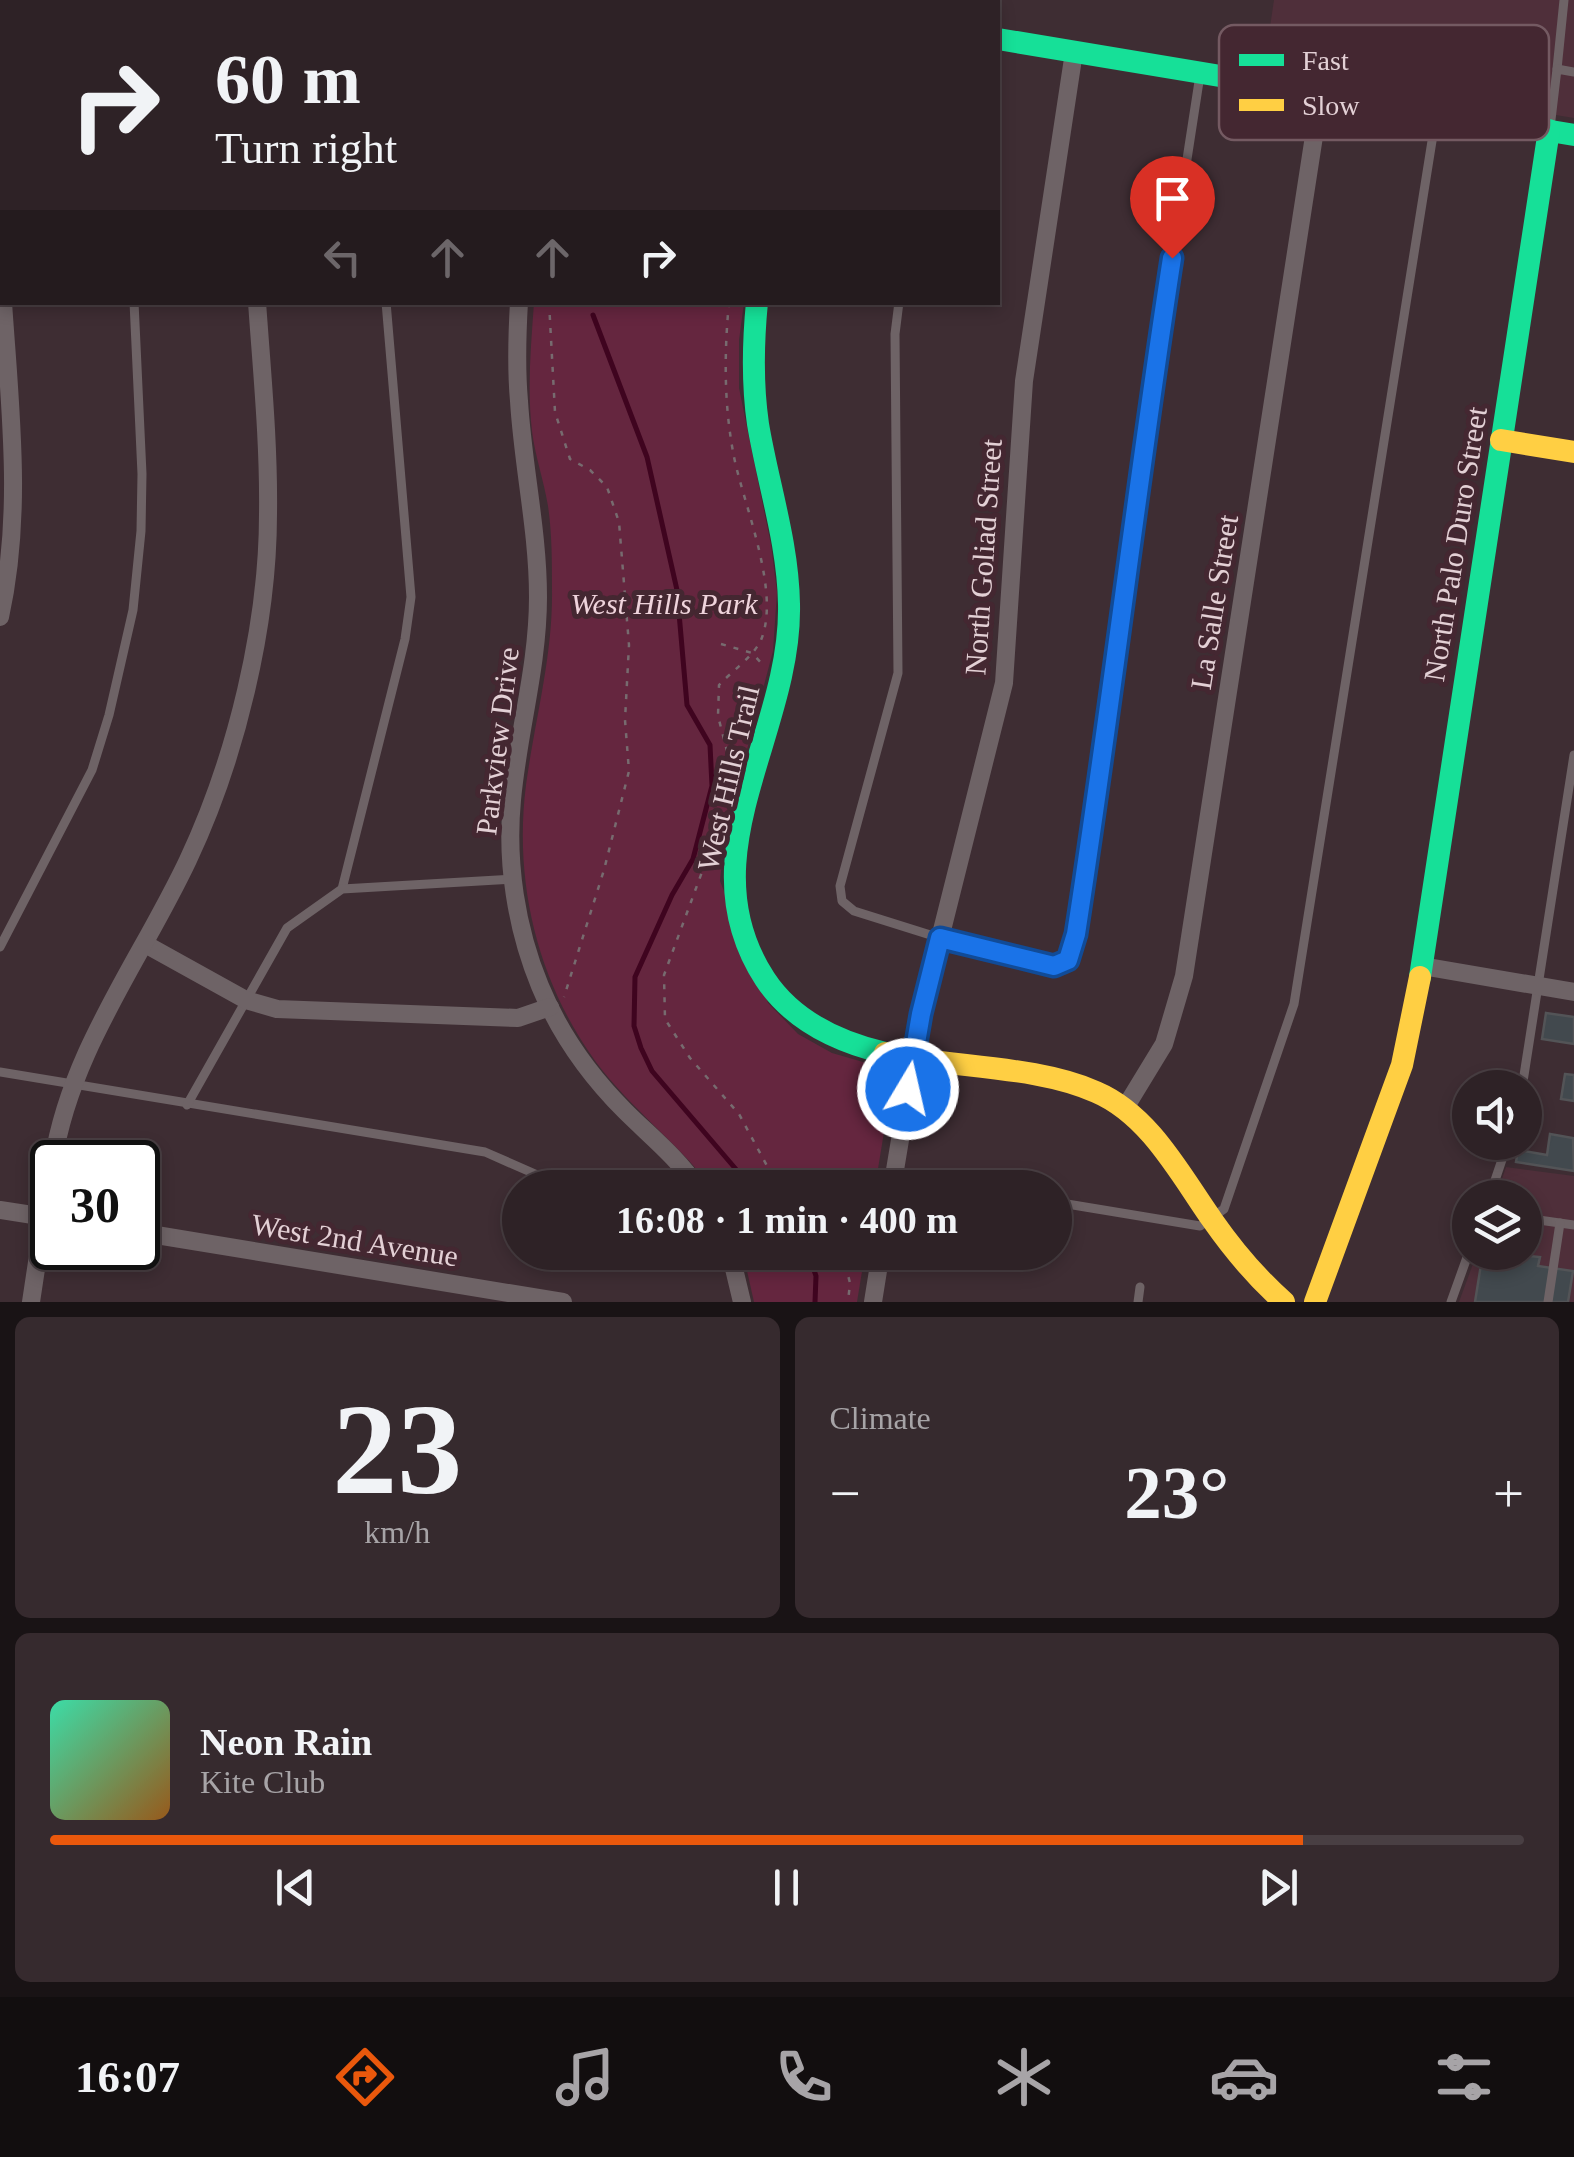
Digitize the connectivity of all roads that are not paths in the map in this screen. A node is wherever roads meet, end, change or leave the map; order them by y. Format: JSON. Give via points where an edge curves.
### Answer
{"nodes":[{"id":1,"x":1564,"y":0,"type":"edge"},
{"id":2,"x":1000,"y":39,"type":"edge"},
{"id":3,"x":1074,"y":52,"type":"junction"},
{"id":4,"x":1556,"y":69,"type":"junction"},
{"id":5,"x":1200,"y":72,"type":"junction"},
{"id":6,"x":1574,"y":72,"type":"edge"},
{"id":7,"x":1219,"y":75,"type":"edge"},
{"id":8,"x":1549,"y":130,"type":"joint"},
{"id":9,"x":1574,"y":134,"type":"edge"},
{"id":10,"x":1313,"y":140,"type":"edge"},
{"id":11,"x":1431,"y":140,"type":"edge"},
{"id":12,"x":1547,"y":140,"type":"edge"},
{"id":13,"x":3,"y":305,"type":"edge"},
{"id":14,"x":134,"y":305,"type":"edge"},
{"id":15,"x":256,"y":305,"type":"edge"},
{"id":16,"x":386,"y":305,"type":"edge"},
{"id":17,"x":519,"y":305,"type":"edge"},
{"id":18,"x":757,"y":305,"type":"edge"},
{"id":19,"x":899,"y":305,"type":"edge"},
{"id":20,"x":1501,"y":440,"type":"junction"},
{"id":21,"x":1574,"y":452,"type":"edge"},
{"id":22,"x":0,"y":617,"type":"edge"},
{"id":23,"x":1574,"y":756,"type":"edge"},
{"id":24,"x":513,"y":879,"type":"junction"},
{"id":25,"x":342,"y":890,"type":"junction"},
{"id":26,"x":940,"y":938,"type":"junction"},
{"id":27,"x":145,"y":944,"type":"junction"},
{"id":28,"x":0,"y":947,"type":"edge"},
{"id":29,"x":1422,"y":966,"type":"junction"},
{"id":30,"x":1539,"y":986,"type":"junction"},
{"id":31,"x":1574,"y":992,"type":"edge"},
{"id":32,"x":246,"y":1000,"type":"junction"},
{"id":33,"x":556,"y":1005,"type":"junction"},
{"id":34,"x":913,"y":1058,"type":"junction"},
{"id":35,"x":1525,"y":1070,"type":"edge"},
{"id":36,"x":0,"y":1072,"type":"edge"},
{"id":37,"x":73,"y":1085,"type":"junction"},
{"id":38,"x":187,"y":1105,"type":"junction"},
{"id":39,"x":1126,"y":1108,"type":"junction"},
{"id":40,"x":56,"y":1140,"type":"edge"},
{"id":41,"x":526,"y":1170,"type":"edge"},
{"id":42,"x":683,"y":1170,"type":"edge"},
{"id":43,"x":895,"y":1170,"type":"edge"},
{"id":44,"x":1072,"y":1205,"type":"edge"},
{"id":45,"x":0,"y":1210,"type":"edge"},
{"id":46,"x":30,"y":1214,"type":"edge"},
{"id":47,"x":1213,"y":1220,"type":"junction"},
{"id":48,"x":1542,"y":1220,"type":"edge"},
{"id":49,"x":1560,"y":1223,"type":"junction"},
{"id":50,"x":1574,"y":1225,"type":"edge"},
{"id":51,"x":160,"y":1236,"type":"edge"},
{"id":52,"x":37,"y":1270,"type":"edge"},
{"id":53,"x":734,"y":1270,"type":"edge"},
{"id":54,"x":878,"y":1270,"type":"edge"},
{"id":55,"x":1462,"y":1270,"type":"edge"},
{"id":56,"x":1140,"y":1287,"type":"dead end"},
{"id":57,"x":31,"y":1302,"type":"edge"},
{"id":58,"x":563,"y":1302,"type":"edge"},
{"id":59,"x":742,"y":1302,"type":"edge"},
{"id":60,"x":873,"y":1302,"type":"edge"},
{"id":61,"x":1138,"y":1302,"type":"edge"},
{"id":62,"x":1284,"y":1302,"type":"edge"},
{"id":63,"x":1315,"y":1302,"type":"edge"},
{"id":64,"x":1450,"y":1302,"type":"edge"},
{"id":65,"x":1548,"y":1302,"type":"edge"}],
"edges":[{"from":1,"to":4,"type":"lane"},
{"from":2,"to":3,"type":"street"},
{"from":3,"to":5,"type":"street"},
{"from":3,"to":26,"type":"street","name":"North Goliad Street","via":[[1024,381],[1004,682]]},
{"from":4,"to":6,"type":"lane"},
{"from":4,"to":8,"type":"lane"},
{"from":5,"to":7,"type":"street"},
{"from":5,"to":26,"type":"lane","via":[[1076,934],[1068,960],[1054,966]]},
{"from":8,"to":9,"type":"street"},
{"from":10,"to":39,"type":"street","name":"La Salle Street","via":[[1184,976],[1164,1044]]},
{"from":11,"to":47,"type":"lane","via":[[1294,1004],[1224,1209]]},
{"from":12,"to":20,"type":"street","name":"North Palo Duro Street"},
{"from":13,"to":22,"type":"street","via":[[15,479]]},
{"from":14,"to":28,"type":"lane","via":[[142,474],[134,610],[92,770]]},
{"from":15,"to":27,"type":"street","via":[[268,518],[256,634],[220,780]]},
{"from":16,"to":25,"type":"lane","via":[[411,597]]},
{"from":17,"to":24,"type":"street","name":"Parkview Drive","via":[[518,388],[538,602],[535,665],[511,805]]},
{"from":18,"to":34,"type":"street","name":"West Hills Trail","via":[[756,409],[784,543],[788,640],[732,869],[736,910],[742,937],[775,996],[837,1038]]},
{"from":19,"to":26,"type":"lane","via":[[898,673],[840,886],[842,900],[854,911]]},
{"from":20,"to":21,"type":"street"},
{"from":20,"to":29,"type":"street","name":"North Palo Duro Street"},
{"from":23,"to":30,"type":"lane"},
{"from":24,"to":25,"type":"lane"},
{"from":24,"to":33,"type":"street","name":"Parkview Drive","via":[[528,955]]},
{"from":25,"to":32,"type":"lane","via":[[287,928]]},
{"from":26,"to":34,"type":"street","name":"North Goliad Street"},
{"from":27,"to":32,"type":"street"},
{"from":27,"to":37,"type":"street"},
{"from":29,"to":30,"type":"street"},
{"from":29,"to":63,"type":"street","name":"North Palo Duro Street","via":[[1402,1065]]},
{"from":30,"to":31,"type":"street"},
{"from":30,"to":35,"type":"lane"},
{"from":32,"to":33,"type":"street","via":[[278,1009],[518,1018]]},
{"from":32,"to":38,"type":"lane"},
{"from":33,"to":42,"type":"street","name":"Parkview Drive","via":[[595,1078]]},
{"from":34,"to":39,"type":"street","name":"West Hills Trail","via":[[1077,1085]]},
{"from":34,"to":43,"type":"street","name":"North Goliad Street"},
{"from":36,"to":37,"type":"lane"},
{"from":37,"to":38,"type":"lane"},
{"from":37,"to":40,"type":"street"},
{"from":38,"to":41,"type":"lane","via":[[486,1152]]},
{"from":39,"to":47,"type":"street","name":"West Hills Trail"},
{"from":44,"to":47,"type":"lane","via":[[1200,1226]]},
{"from":45,"to":46,"type":"street"},
{"from":47,"to":62,"type":"street","name":"West Hills Trail"},
{"from":48,"to":49,"type":"lane"},
{"from":49,"to":50,"type":"lane"},
{"from":49,"to":65,"type":"lane"},
{"from":51,"to":58,"type":"street","name":"West 2nd Avenue"},
{"from":52,"to":57,"type":"street"},
{"from":53,"to":59,"type":"street"},
{"from":54,"to":60,"type":"street"},
{"from":55,"to":64,"type":"lane"},
{"from":56,"to":61,"type":"lane"}]}
